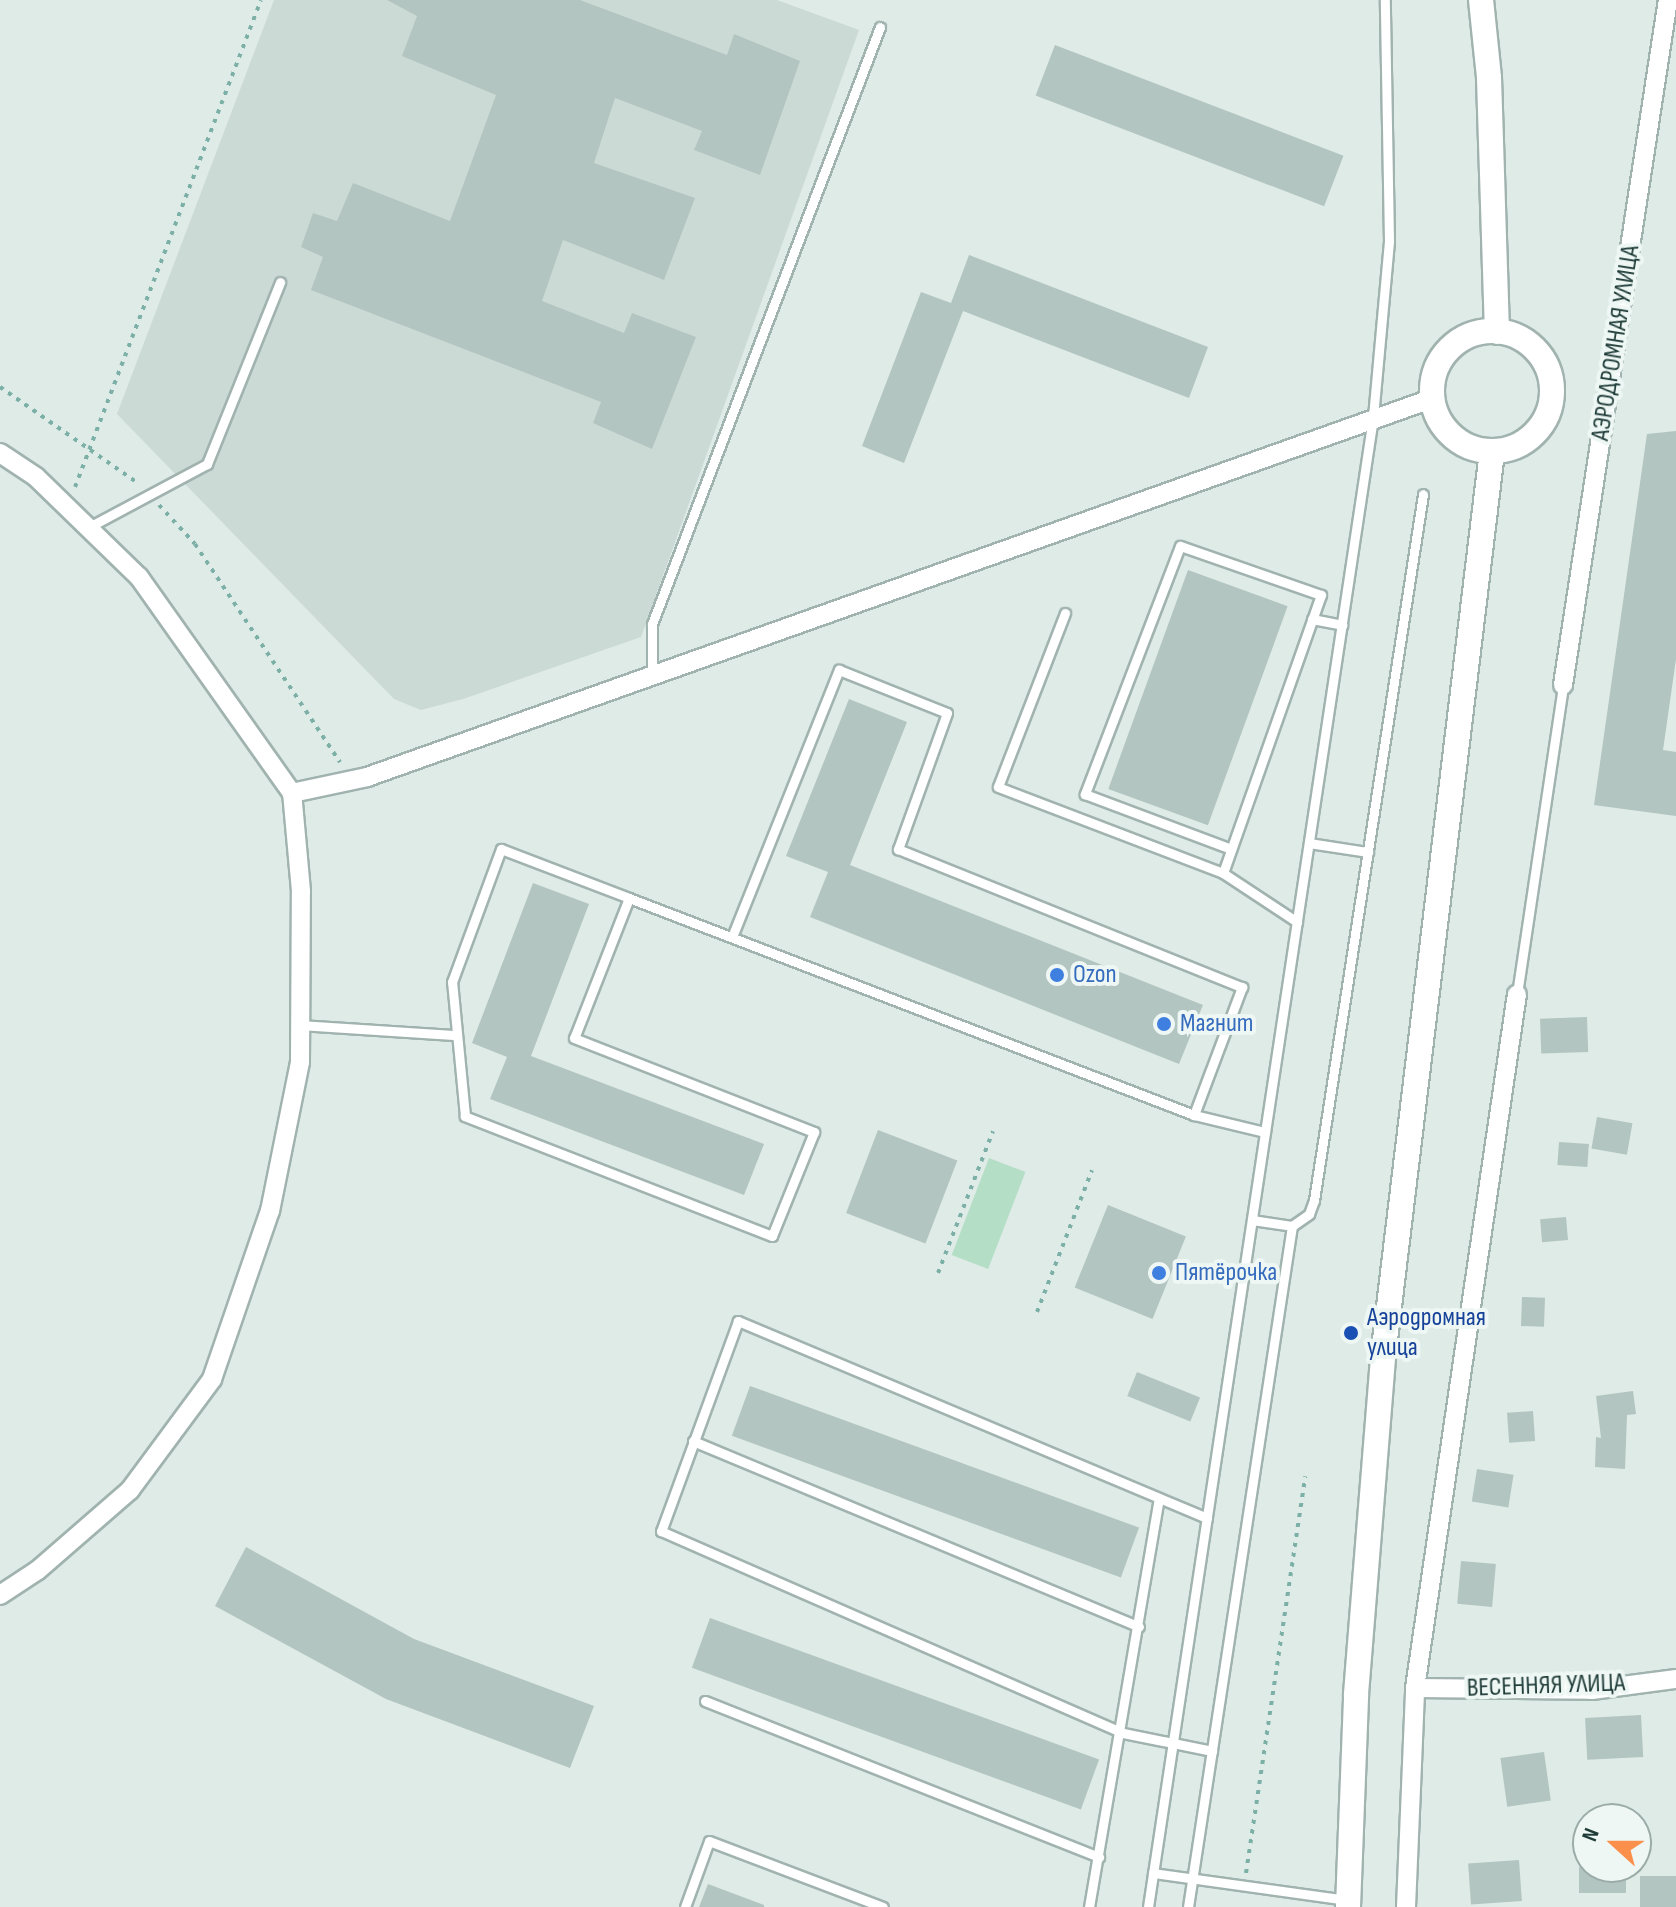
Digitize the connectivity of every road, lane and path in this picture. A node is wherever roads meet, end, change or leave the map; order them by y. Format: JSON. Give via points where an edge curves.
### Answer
{"nodes":[{"id":1,"x":261,"y":0,"type":"edge"},
{"id":2,"x":1385,"y":0,"type":"edge"},
{"id":3,"x":1481,"y":0,"type":"edge"},
{"id":4,"x":1668,"y":0,"type":"edge"},
{"id":5,"x":880,"y":27,"type":"dead end"},
{"id":6,"x":280,"y":282,"type":"dead end"},
{"id":7,"x":1497,"y":332,"type":"junction"},
{"id":8,"x":0,"y":387,"type":"edge"},
{"id":9,"x":1431,"y":399,"type":"junction"},
{"id":10,"x":1373,"y":417,"type":"junction"},
{"id":11,"x":91,"y":447,"type":"junction"},
{"id":12,"x":1492,"y":451,"type":"junction"},
{"id":13,"x":0,"y":453,"type":"edge"},
{"id":14,"x":1423,"y":494,"type":"dead end"},
{"id":15,"x":150,"y":495,"type":"junction"},
{"id":16,"x":68,"y":506,"type":"junction"},
{"id":17,"x":89,"y":527,"type":"junction"},
{"id":18,"x":1065,"y":613,"type":"dead end"},
{"id":19,"x":1312,"y":619,"type":"junction"},
{"id":20,"x":1342,"y":625,"type":"junction"},
{"id":21,"x":652,"y":677,"type":"junction"},
{"id":22,"x":1563,"y":685,"type":"joint"},
{"id":23,"x":351,"y":780,"type":"junction"},
{"id":24,"x":292,"y":793,"type":"junction"},
{"id":25,"x":1309,"y":843,"type":"junction"},
{"id":26,"x":1231,"y":849,"type":"junction"},
{"id":27,"x":1368,"y":852,"type":"junction"},
{"id":28,"x":1223,"y":873,"type":"junction"},
{"id":29,"x":629,"y":898,"type":"junction"},
{"id":30,"x":1297,"y":922,"type":"junction"},
{"id":31,"x":732,"y":937,"type":"junction"},
{"id":32,"x":1517,"y":994,"type":"joint"},
{"id":33,"x":300,"y":1025,"type":"junction"},
{"id":34,"x":453,"y":1035,"type":"junction"},
{"id":35,"x":1194,"y":1115,"type":"junction"},
{"id":36,"x":993,"y":1131,"type":"dead end"},
{"id":37,"x":1265,"y":1132,"type":"junction"},
{"id":38,"x":1092,"y":1170,"type":"dead end"},
{"id":39,"x":1252,"y":1220,"type":"junction"},
{"id":40,"x":1292,"y":1226,"type":"junction"},
{"id":41,"x":938,"y":1273,"type":"dead end"},
{"id":42,"x":1037,"y":1312,"type":"dead end"},
{"id":43,"x":693,"y":1441,"type":"junction"},
{"id":44,"x":1305,"y":1476,"type":"dead end"},
{"id":45,"x":1159,"y":1499,"type":"junction"},
{"id":46,"x":1207,"y":1518,"type":"junction"},
{"id":47,"x":0,"y":1595,"type":"edge"},
{"id":48,"x":1139,"y":1627,"type":"junction"},
{"id":49,"x":1676,"y":1679,"type":"edge"},
{"id":50,"x":1415,"y":1688,"type":"junction"},
{"id":51,"x":705,"y":1701,"type":"dead end"},
{"id":52,"x":1123,"y":1733,"type":"junction"},
{"id":53,"x":1173,"y":1746,"type":"junction"},
{"id":54,"x":1212,"y":1751,"type":"junction"},
{"id":55,"x":1099,"y":1857,"type":"junction"},
{"id":56,"x":1153,"y":1873,"type":"junction"},
{"id":57,"x":1193,"y":1879,"type":"junction"},
{"id":58,"x":1244,"y":1886,"type":"junction"},
{"id":59,"x":1348,"y":1904,"type":"edge"},
{"id":60,"x":685,"y":1907,"type":"edge"},
{"id":61,"x":883,"y":1907,"type":"edge"},
{"id":62,"x":1089,"y":1907,"type":"edge"},
{"id":63,"x":1148,"y":1907,"type":"edge"},
{"id":64,"x":1188,"y":1907,"type":"edge"},
{"id":65,"x":1406,"y":1907,"type":"edge"}],
"edges":[{"from":1,"to":11,"type":"path"},
{"from":2,"to":10,"type":"lane","via":[[1389,241]]},
{"from":3,"to":7,"type":"street","via":[[1489,78]]},
{"from":4,"to":22,"type":"street","name":"АЭРОДРОМНАЯ УЛИЦА"},
{"from":5,"to":21,"type":"lane","via":[[652,624]]},
{"from":6,"to":15,"type":"lane","via":[[207,464]]},
{"from":7,"to":9,"type":"street","via":[[1461,339],[1444,354],[1433,375]]},
{"from":7,"to":12,"type":"street","via":[[1529,343],[1544,361],[1552,384],[1550,407],[1539,429],[1522,444]]},
{"from":8,"to":11,"type":"path"},
{"from":9,"to":10,"type":"street"},
{"from":9,"to":12,"type":"street","via":[[1439,422],[1455,440]]},
{"from":10,"to":20,"type":"lane"},
{"from":10,"to":21,"type":"street"},
{"from":11,"to":15,"type":"path"},
{"from":11,"to":16,"type":"path"},
{"from":12,"to":59,"type":"street","via":[[1384,1348],[1356,1694]]},
{"from":13,"to":16,"type":"street"},
{"from":14,"to":27,"type":"lane"},
{"from":15,"to":17,"type":"lane"},
{"from":15,"to":23,"type":"path","via":[[195,544]]},
{"from":16,"to":17,"type":"street"},
{"from":17,"to":24,"type":"street","via":[[139,577],[193,647]]},
{"from":18,"to":28,"type":"lane","via":[[998,787]]},
{"from":19,"to":20,"type":"lane"},
{"from":19,"to":26,"type":"lane"},
{"from":19,"to":26,"type":"lane","via":[[1321,595],[1180,546],[1085,794]]},
{"from":20,"to":25,"type":"lane"},
{"from":21,"to":23,"type":"street"},
{"from":22,"to":32,"type":"lane"},
{"from":23,"to":24,"type":"street"},
{"from":24,"to":33,"type":"street","via":[[301,891]]},
{"from":25,"to":27,"type":"lane"},
{"from":25,"to":30,"type":"lane"},
{"from":26,"to":28,"type":"lane"},
{"from":27,"to":40,"type":"lane","via":[[1314,1200],[1309,1214]]},
{"from":28,"to":30,"type":"lane"},
{"from":29,"to":31,"type":"lane"},
{"from":29,"to":34,"type":"lane","via":[[501,849],[452,982]]},
{"from":29,"to":34,"type":"lane","via":[[574,1038],[814,1132],[772,1236],[465,1116]]},
{"from":30,"to":37,"type":"lane"},
{"from":31,"to":35,"type":"lane"},
{"from":31,"to":35,"type":"lane","via":[[839,670],[947,713],[898,849],[1242,987]]},
{"from":32,"to":50,"type":"street"},
{"from":33,"to":34,"type":"lane"},
{"from":33,"to":47,"type":"street","via":[[300,1062],[270,1211],[212,1379],[130,1490],[38,1570]]},
{"from":35,"to":37,"type":"lane"},
{"from":36,"to":41,"type":"path"},
{"from":37,"to":39,"type":"lane"},
{"from":38,"to":42,"type":"path"},
{"from":39,"to":40,"type":"lane"},
{"from":39,"to":46,"type":"lane"},
{"from":40,"to":54,"type":"lane"},
{"from":43,"to":45,"type":"lane","via":[[738,1321]]},
{"from":43,"to":48,"type":"lane"},
{"from":43,"to":52,"type":"lane","via":[[661,1531]]},
{"from":44,"to":58,"type":"path"},
{"from":45,"to":46,"type":"lane"},
{"from":45,"to":48,"type":"lane"},
{"from":46,"to":53,"type":"lane"},
{"from":48,"to":52,"type":"lane"},
{"from":49,"to":50,"type":"street","name":"ВЕСЕННЯЯ УЛИЦА","via":[[1592,1690]]},
{"from":50,"to":65,"type":"street"},
{"from":51,"to":55,"type":"lane"},
{"from":52,"to":53,"type":"lane"},
{"from":52,"to":55,"type":"lane"},
{"from":53,"to":54,"type":"lane"},
{"from":53,"to":56,"type":"lane"},
{"from":54,"to":57,"type":"lane"},
{"from":55,"to":62,"type":"lane"},
{"from":56,"to":57,"type":"lane"},
{"from":56,"to":63,"type":"lane"},
{"from":57,"to":58,"type":"lane"},
{"from":57,"to":64,"type":"lane"},
{"from":58,"to":59,"type":"lane"},
{"from":60,"to":61,"type":"lane","via":[[709,1841]]}]}
